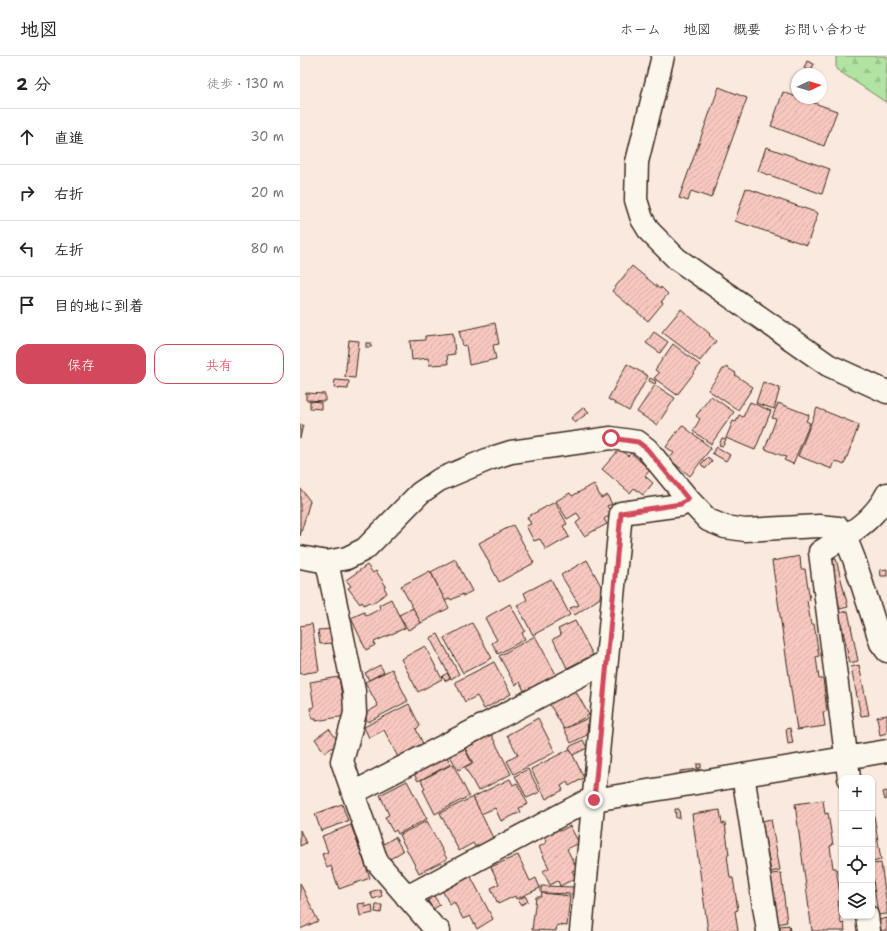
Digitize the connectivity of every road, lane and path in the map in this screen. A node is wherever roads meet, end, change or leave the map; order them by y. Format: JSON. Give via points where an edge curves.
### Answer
{"nodes":[{"id":1,"x":663,"y":56,"type":"edge"},
{"id":2,"x":887,"y":392,"type":"edge"},
{"id":3,"x":887,"y":494,"type":"edge"},
{"id":4,"x":688,"y":499,"type":"junction"},
{"id":5,"x":845,"y":536,"type":"junction"},
{"id":6,"x":300,"y":557,"type":"edge"},
{"id":7,"x":327,"y":562,"type":"junction"},
{"id":8,"x":887,"y":651,"type":"edge"},
{"id":9,"x":606,"y":668,"type":"junction"},
{"id":10,"x":887,"y":751,"type":"edge"},
{"id":11,"x":848,"y":768,"type":"edge"},
{"id":12,"x":743,"y":774,"type":"junction"},
{"id":13,"x":353,"y":793,"type":"junction"},
{"id":14,"x":594,"y":800,"type":"junction"},
{"id":15,"x":407,"y":897,"type":"junction"},
{"id":16,"x":867,"y":919,"type":"edge"},
{"id":17,"x":439,"y":931,"type":"edge"},
{"id":18,"x":581,"y":931,"type":"edge"},
{"id":19,"x":768,"y":931,"type":"edge"},
{"id":20,"x":868,"y":931,"type":"edge"}],
"edges":[{"from":1,"to":2,"type":"street","via":[[637,162],[636,200],[642,219],[650,232],[677,259],[828,365]]},
{"from":3,"to":5,"type":"street","via":[[882,504],[864,524]]},
{"from":4,"to":5,"type":"street","via":[[708,520],[725,527],[745,530],[819,526],[839,528]]},
{"from":4,"to":7,"type":"street","via":[[647,449],[638,442],[611,438],[511,452],[439,480],[420,493],[366,549],[347,558]]},
{"from":4,"to":9,"type":"street","via":[[681,504],[621,513]]},
{"from":5,"to":8,"type":"street","via":[[881,643]]},
{"from":5,"to":11,"type":"street","via":[[820,552]]},
{"from":6,"to":7,"type":"street"},
{"from":7,"to":13,"type":"street","via":[[354,691],[355,712],[342,761]]},
{"from":9,"to":13,"type":"street","via":[[600,665]]},
{"from":9,"to":14,"type":"street"},
{"from":10,"to":11,"type":"street"},
{"from":11,"to":12,"type":"street"},
{"from":12,"to":14,"type":"street"},
{"from":12,"to":19,"type":"street"},
{"from":13,"to":15,"type":"street","via":[[377,862]]},
{"from":14,"to":15,"type":"street","via":[[585,802]]},
{"from":14,"to":18,"type":"street"},
{"from":15,"to":17,"type":"street"},
{"from":16,"to":20,"type":"street"}]}
